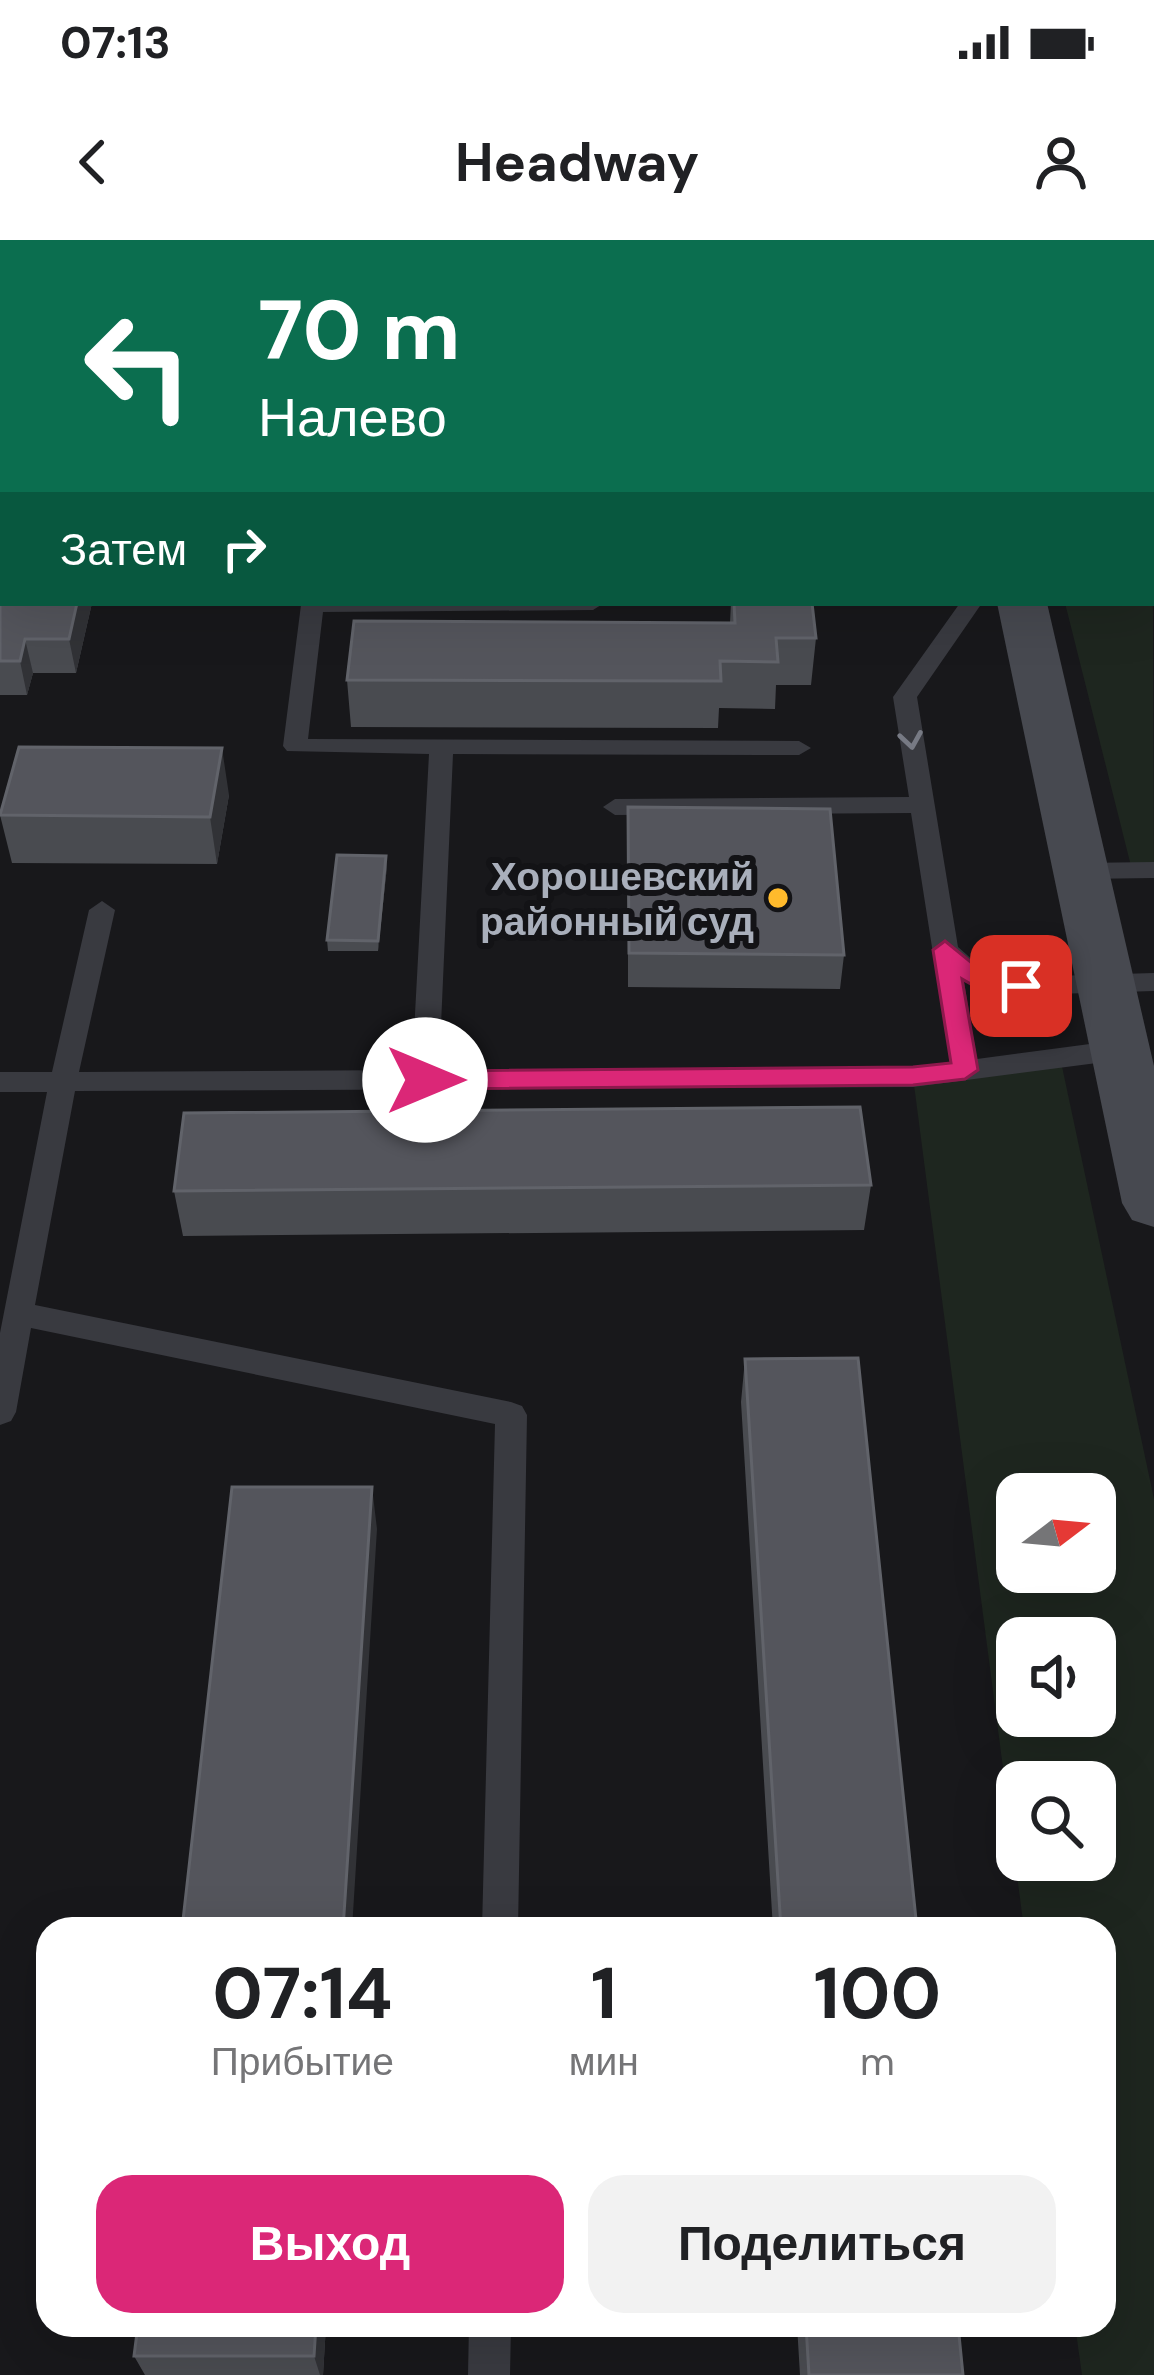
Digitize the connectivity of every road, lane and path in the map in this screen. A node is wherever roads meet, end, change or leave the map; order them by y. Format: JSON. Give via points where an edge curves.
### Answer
{"nodes":[{"id":1,"x":312,"y":606,"type":"edge"},
{"id":2,"x":969,"y":606,"type":"edge"},
{"id":3,"x":1023,"y":606,"type":"edge"},
{"id":4,"x":441,"y":747,"type":"junction"},
{"id":5,"x":799,"y":748,"type":"dead end"},
{"id":6,"x":921,"y":806,"type":"junction"},
{"id":7,"x":615,"y":807,"type":"dead end"},
{"id":8,"x":1154,"y":870,"type":"edge"},
{"id":9,"x":1081,"y":872,"type":"junction"},
{"id":10,"x":102,"y":910,"type":"dead end"},
{"id":11,"x":945,"y":950,"type":"junction"},
{"id":12,"x":1129,"y":982,"type":"edge"},
{"id":13,"x":1120,"y":1050,"type":"junction"},
{"id":14,"x":965,"y":1070,"type":"junction"},
{"id":15,"x":425,"y":1080,"type":"junction"},
{"id":16,"x":0,"y":1082,"type":"edge"},
{"id":17,"x":63,"y":1082,"type":"junction"},
{"id":18,"x":1154,"y":1203,"type":"edge"},
{"id":19,"x":20,"y":1314,"type":"junction"},
{"id":20,"x":0,"y":1414,"type":"edge"},
{"id":21,"x":500,"y":1917,"type":"edge"},
{"id":22,"x":490,"y":2337,"type":"edge"},
{"id":23,"x":489,"y":2375,"type":"edge"}],
"edges":[{"from":1,"to":4,"type":"lane","via":[[295,746]]},
{"from":2,"to":6,"type":"lane","one_way":true,"via":[[905,698]]},
{"from":3,"to":9,"type":"street"},
{"from":4,"to":5,"type":"lane"},
{"from":4,"to":15,"type":"lane"},
{"from":6,"to":7,"type":"lane"},
{"from":6,"to":11,"type":"lane"},
{"from":8,"to":9,"type":"lane"},
{"from":9,"to":12,"type":"street"},
{"from":10,"to":17,"type":"lane"},
{"from":11,"to":12,"type":"lane","via":[[976,979],[1021,986]]},
{"from":11,"to":14,"type":"lane"},
{"from":12,"to":13,"type":"street"},
{"from":13,"to":14,"type":"lane"},
{"from":13,"to":18,"type":"street"},
{"from":14,"to":15,"type":"lane"},
{"from":15,"to":17,"type":"lane"},
{"from":16,"to":17,"type":"lane"},
{"from":17,"to":19,"type":"lane"},
{"from":19,"to":20,"type":"lane"},
{"from":19,"to":21,"type":"lane","via":[[511,1415]]},
{"from":22,"to":23,"type":"lane"}]}
